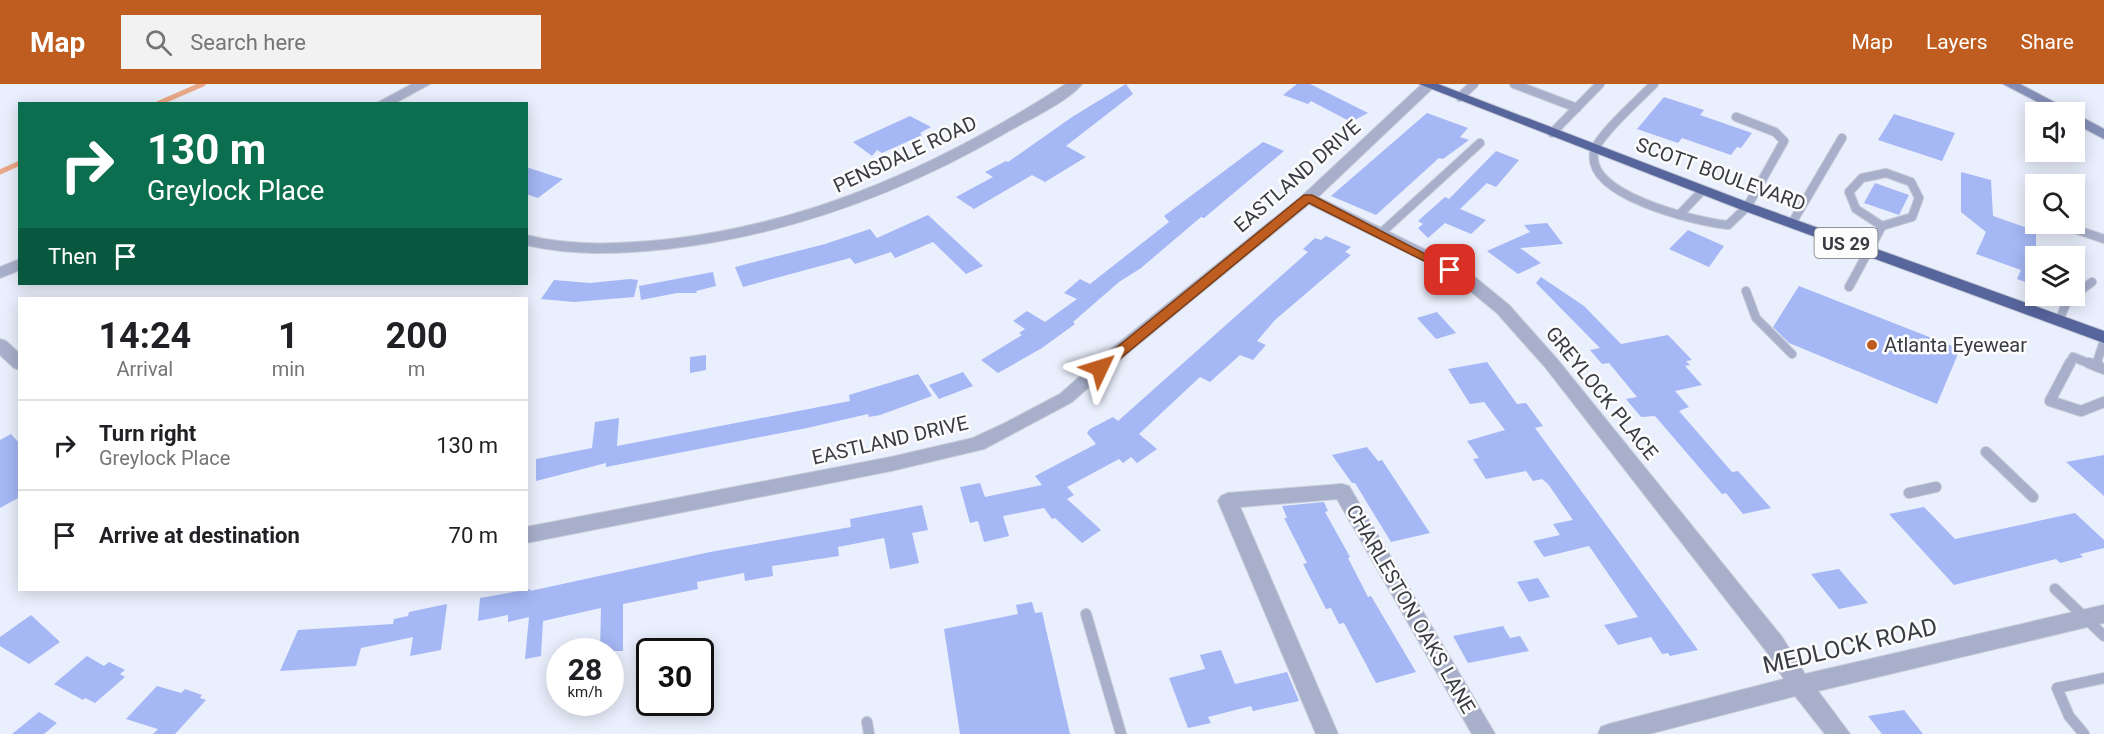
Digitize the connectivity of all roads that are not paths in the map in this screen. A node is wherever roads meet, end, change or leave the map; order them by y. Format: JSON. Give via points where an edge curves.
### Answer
{"nodes":[{"id":1,"x":423,"y":84,"type":"edge"},
{"id":2,"x":1075,"y":84,"type":"edge"},
{"id":3,"x":1474,"y":84,"type":"edge"},
{"id":4,"x":1514,"y":84,"type":"edge"},
{"id":5,"x":1600,"y":84,"type":"edge"},
{"id":6,"x":1654,"y":84,"type":"edge"},
{"id":7,"x":2010,"y":84,"type":"edge"},
{"id":8,"x":1427,"y":85,"type":"edge"},
{"id":9,"x":1460,"y":97,"type":"junction"},
{"id":10,"x":385,"y":102,"type":"edge"},
{"id":11,"x":2046,"y":102,"type":"edge"},
{"id":12,"x":1577,"y":108,"type":"junction"},
{"id":13,"x":1736,"y":117,"type":"dead end"},
{"id":14,"x":2085,"y":124,"type":"edge"},
{"id":15,"x":1552,"y":133,"type":"junction"},
{"id":16,"x":2104,"y":135,"type":"edge"},
{"id":17,"x":1842,"y":138,"type":"dead end"},
{"id":18,"x":1480,"y":143,"type":"dead end"},
{"id":19,"x":1595,"y":150,"type":"junction"},
{"id":20,"x":1702,"y":190,"type":"junction"},
{"id":21,"x":1308,"y":198,"type":"junction"},
{"id":22,"x":1747,"y":207,"type":"junction"},
{"id":23,"x":1679,"y":215,"type":"junction"},
{"id":24,"x":1792,"y":223,"type":"junction"},
{"id":25,"x":1882,"y":225,"type":"junction"},
{"id":26,"x":2085,"y":233,"type":"edge"},
{"id":27,"x":1380,"y":234,"type":"junction"},
{"id":28,"x":2104,"y":239,"type":"edge"},
{"id":29,"x":528,"y":240,"type":"edge"},
{"id":30,"x":1870,"y":252,"type":"junction"},
{"id":31,"x":18,"y":265,"type":"edge"},
{"id":32,"x":0,"y":273,"type":"edge"},
{"id":33,"x":2092,"y":282,"type":"dead end"},
{"id":34,"x":1850,"y":287,"type":"dead end"},
{"id":35,"x":2085,"y":287,"type":"edge"},
{"id":36,"x":1746,"y":291,"type":"dead end"},
{"id":37,"x":2065,"y":306,"type":"edge"},
{"id":38,"x":2059,"y":321,"type":"junction"},
{"id":39,"x":2104,"y":339,"type":"edge"},
{"id":40,"x":0,"y":345,"type":"edge"},
{"id":41,"x":1792,"y":354,"type":"dead end"},
{"id":42,"x":18,"y":362,"type":"edge"},
{"id":43,"x":2100,"y":368,"type":"edge"},
{"id":44,"x":2104,"y":402,"type":"edge"},
{"id":45,"x":1986,"y":452,"type":"dead end"},
{"id":46,"x":1936,"y":487,"type":"dead end"},
{"id":47,"x":1909,"y":493,"type":"dead end"},
{"id":48,"x":2033,"y":496,"type":"dead end"},
{"id":49,"x":528,"y":535,"type":"edge"},
{"id":50,"x":2055,"y":588,"type":"dead end"},
{"id":51,"x":1086,"y":614,"type":"dead end"},
{"id":52,"x":2094,"y":616,"type":"edge"},
{"id":53,"x":2104,"y":636,"type":"edge"},
{"id":54,"x":2104,"y":678,"type":"edge"},
{"id":55,"x":1800,"y":685,"type":"junction"},
{"id":56,"x":1121,"y":734,"type":"edge"},
{"id":57,"x":1327,"y":734,"type":"edge"},
{"id":58,"x":1484,"y":734,"type":"edge"},
{"id":59,"x":1608,"y":734,"type":"edge"},
{"id":60,"x":1839,"y":734,"type":"edge"},
{"id":61,"x":2084,"y":734,"type":"edge"}],
"edges":[{"from":1,"to":10,"type":"street"},
{"from":2,"to":29,"type":"street","name":"PENSDALE ROAD","via":[[1020,121],[940,164],[884,191],[822,213],[759,231],[686,244],[566,248]]},
{"from":3,"to":9,"type":"lane"},
{"from":4,"to":12,"type":"lane"},
{"from":5,"to":12,"type":"lane"},
{"from":6,"to":19,"type":"lane"},
{"from":7,"to":11,"type":"main road"},
{"from":8,"to":9,"type":"highway","name":"SCOTT BOULEVARD","number":"US 29"},
{"from":8,"to":21,"type":"street","name":"EASTLAND DRIVE"},
{"from":9,"to":15,"type":"highway","name":"SCOTT BOULEVARD","number":"US 29"},
{"from":12,"to":15,"type":"lane"},
{"from":13,"to":22,"type":"lane","via":[[1775,132],[1784,141]]},
{"from":14,"to":16,"type":"main road"},
{"from":15,"to":19,"type":"highway","name":"SCOTT BOULEVARD","number":"US 29"},
{"from":17,"to":24,"type":"lane"},
{"from":18,"to":27,"type":"lane"},
{"from":19,"to":20,"type":"highway","name":"SCOTT BOULEVARD","number":"US 29"},
{"from":19,"to":23,"type":"lane","via":[[1594,168],[1604,182]]},
{"from":20,"to":22,"type":"highway","name":"SCOTT BOULEVARD","number":"US 29"},
{"from":20,"to":23,"type":"lane"},
{"from":21,"to":27,"type":"street","name":"GREYLOCK PLACE"},
{"from":21,"to":49,"type":"street","name":"EASTLAND DRIVE","via":[[1066,398],[977,444],[891,465]]},
{"from":22,"to":23,"type":"lane","via":[[1728,225]]},
{"from":22,"to":24,"type":"highway","name":"SCOTT BOULEVARD","number":"US 29"},
{"from":24,"to":30,"type":"highway","name":"SCOTT BOULEVARD","number":"US 29"},
{"from":25,"to":25,"type":"lane","via":[[1912,217],[1919,201],[1910,182],[1880,173],[1862,177],[1849,192],[1850,204]]},
{"from":25,"to":30,"type":"lane"},
{"from":26,"to":28,"type":"lane"},
{"from":27,"to":55,"type":"street","name":"GREYLOCK PLACE","via":[[1470,282],[1503,309],[1551,363],[1774,644]]},
{"from":30,"to":34,"type":"lane"},
{"from":30,"to":38,"type":"highway","name":"SCOTT BOULEVARD","number":"US 29"},
{"from":31,"to":32,"type":"street"},
{"from":33,"to":35,"type":"lane"},
{"from":36,"to":41,"type":"lane","via":[[1746,300],[1755,315]]},
{"from":37,"to":38,"type":"lane"},
{"from":38,"to":39,"type":"highway","name":"SCOTT BOULEVARD","number":"US 29"},
{"from":39,"to":43,"type":"lane"},
{"from":40,"to":42,"type":"street"},
{"from":43,"to":44,"type":"lane","via":[[2073,357],[2050,401],[2081,411]]},
{"from":45,"to":48,"type":"lane"},
{"from":46,"to":47,"type":"lane"},
{"from":50,"to":52,"type":"lane"},
{"from":51,"to":56,"type":"lane"},
{"from":52,"to":53,"type":"lane"},
{"from":52,"to":55,"type":"street","name":"MEDLOCK ROAD"},
{"from":54,"to":61,"type":"lane","via":[[2057,688],[2069,716]]},
{"from":55,"to":59,"type":"street","name":"MEDLOCK ROAD"},
{"from":55,"to":60,"type":"street","name":"GREYLOCK PLACE"},
{"from":57,"to":58,"type":"street","name":"CHARLESTON OAKS LANE","via":[[1228,501],[1342,491]]}]}
